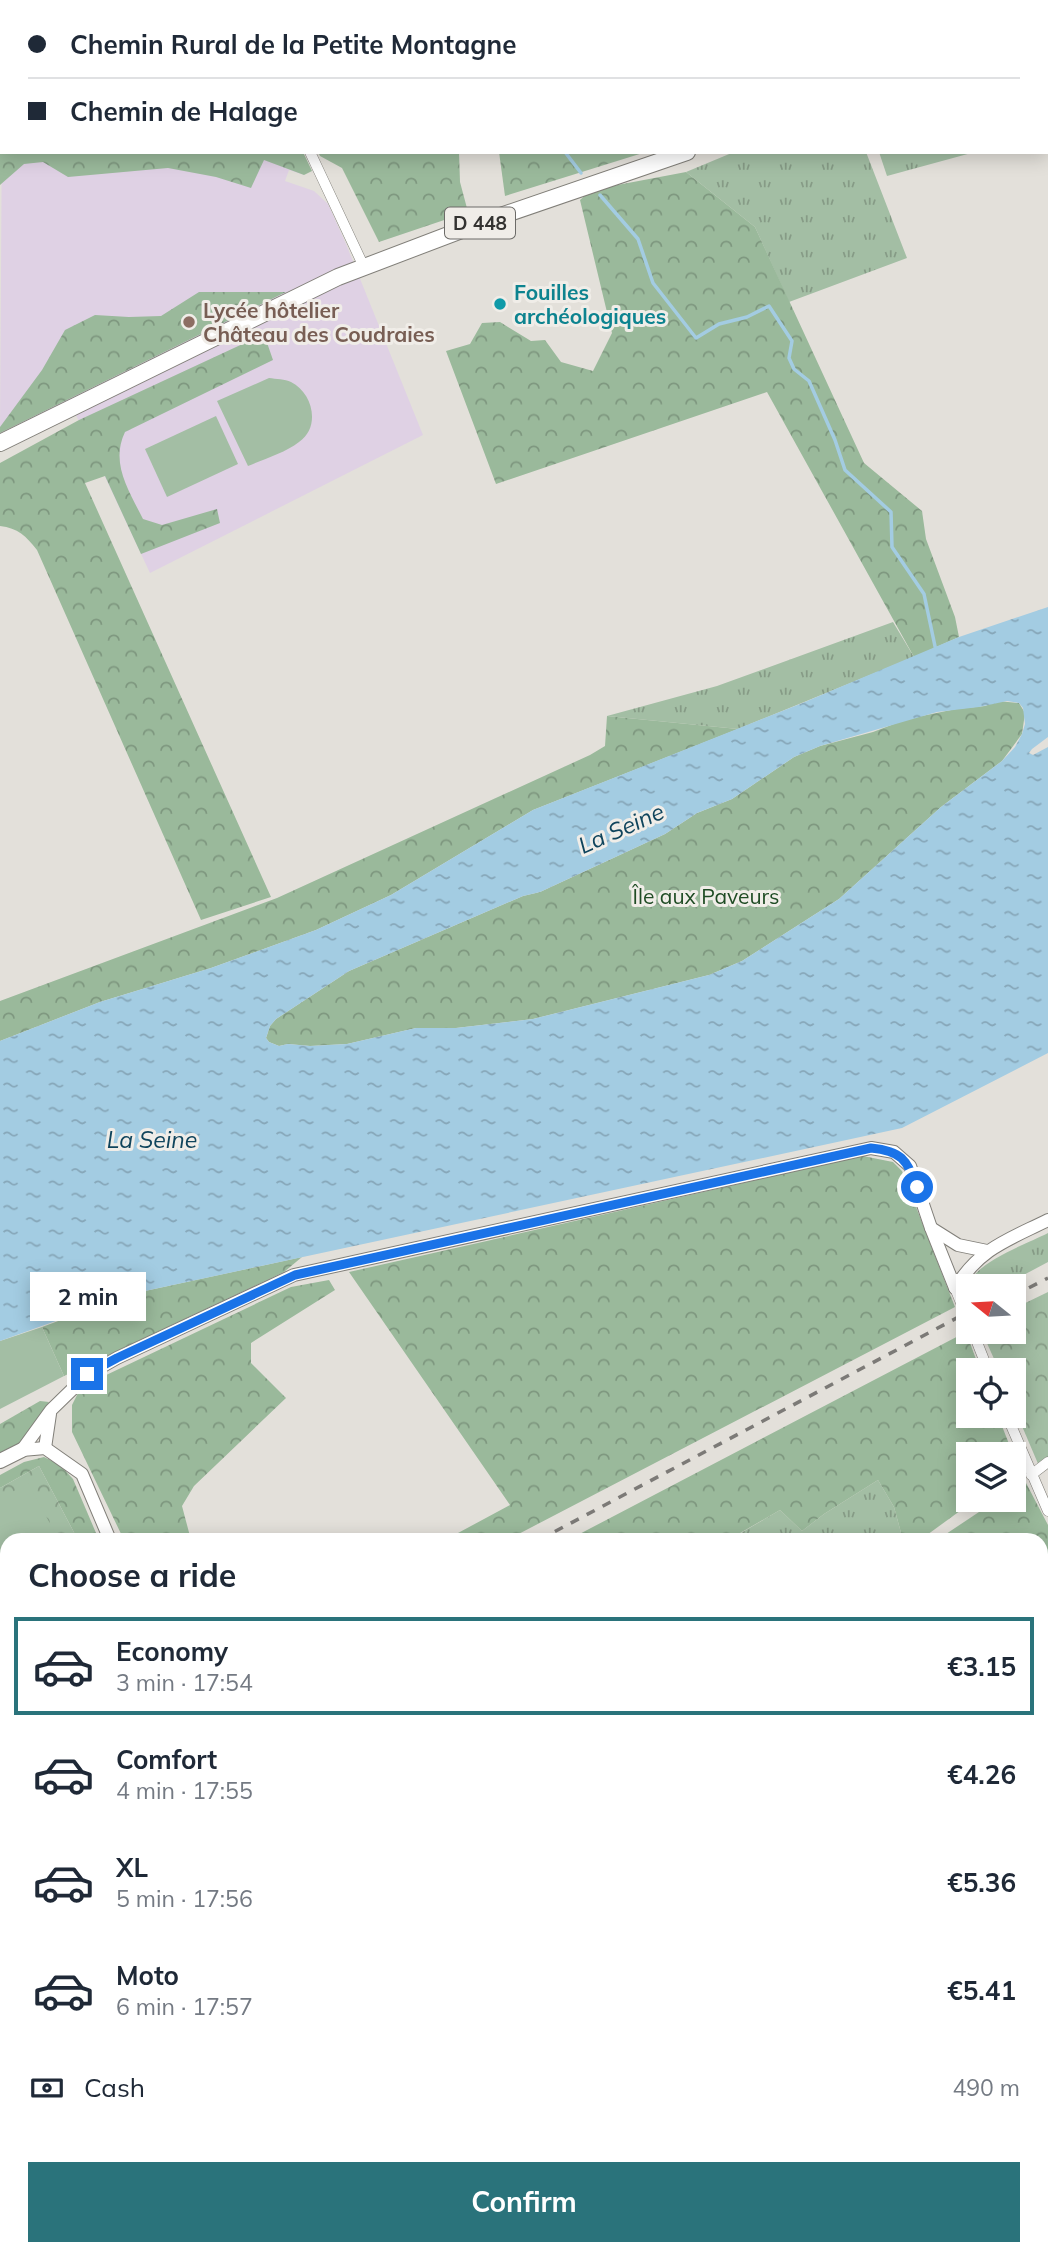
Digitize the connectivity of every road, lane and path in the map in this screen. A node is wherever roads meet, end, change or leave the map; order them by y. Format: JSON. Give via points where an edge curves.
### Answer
{"nodes":[{"id":1,"x":311,"y":154,"type":"edge"},
{"id":2,"x":681,"y":154,"type":"edge"},
{"id":3,"x":364,"y":267,"type":"junction"},
{"id":4,"x":0,"y":443,"type":"edge"},
{"id":5,"x":1048,"y":1220,"type":"edge"},
{"id":6,"x":931,"y":1228,"type":"junction"},
{"id":7,"x":987,"y":1251,"type":"junction"},
{"id":8,"x":955,"y":1288,"type":"joint"},
{"id":9,"x":51,"y":1410,"type":"junction"},
{"id":10,"x":1012,"y":1428,"type":"edge"},
{"id":11,"x":45,"y":1448,"type":"junction"},
{"id":12,"x":22,"y":1450,"type":"junction"},
{"id":13,"x":0,"y":1461,"type":"edge"},
{"id":14,"x":1048,"y":1462,"type":"edge"},
{"id":15,"x":1031,"y":1475,"type":"junction"},
{"id":16,"x":1048,"y":1511,"type":"edge"},
{"id":17,"x":107,"y":1533,"type":"edge"}],
"edges":[{"from":1,"to":3,"type":"street"},
{"from":2,"to":3,"type":"main road","number":"D 448"},
{"from":3,"to":4,"type":"main road","number":"D 448"},
{"from":5,"to":7,"type":"street"},
{"from":6,"to":7,"type":"street","via":[[958,1245]]},
{"from":6,"to":8,"type":"street"},
{"from":6,"to":9,"type":"street","via":[[910,1166],[894,1153],[871,1148],[295,1275],[97,1369]]},
{"from":7,"to":8,"type":"street","via":[[968,1267]]},
{"from":9,"to":11,"type":"street"},
{"from":9,"to":12,"type":"street"},
{"from":10,"to":15,"type":"street"},
{"from":11,"to":12,"type":"street"},
{"from":11,"to":17,"type":"street","via":[[82,1474]]},
{"from":12,"to":13,"type":"main road"},
{"from":14,"to":15,"type":"street"},
{"from":15,"to":16,"type":"street"}]}
